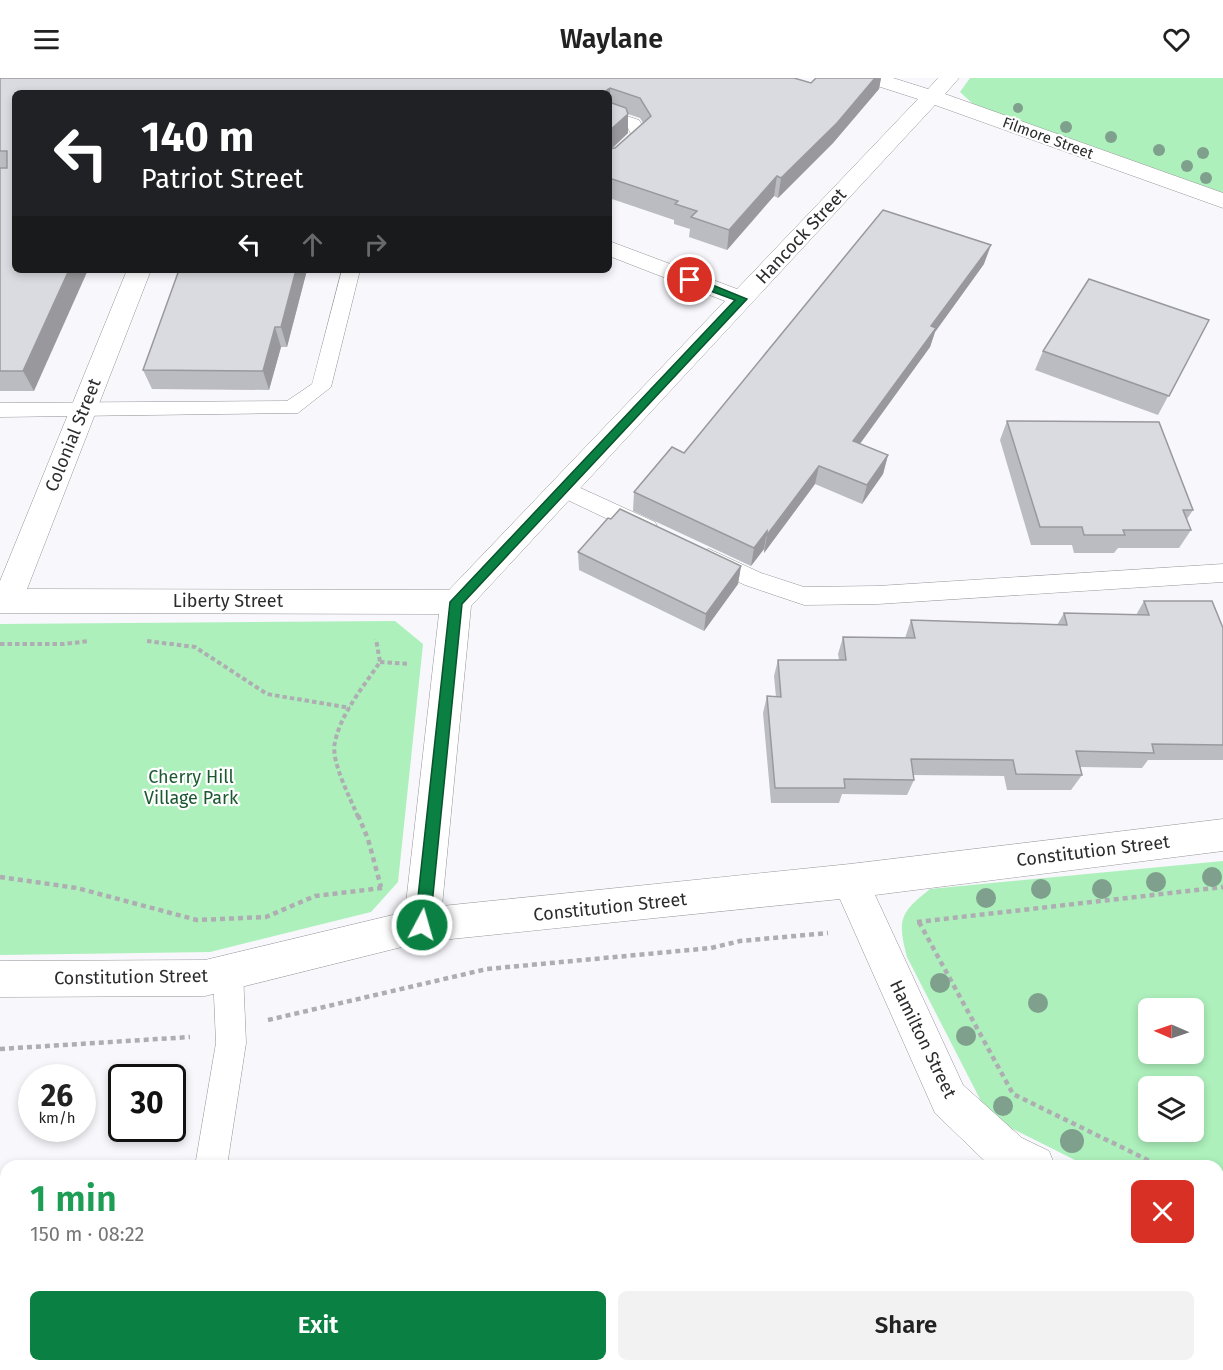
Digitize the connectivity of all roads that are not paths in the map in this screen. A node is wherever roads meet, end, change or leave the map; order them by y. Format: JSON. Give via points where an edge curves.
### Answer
{"nodes":[{"id":1,"x":872,"y":78,"type":"edge"},
{"id":2,"x":940,"y":87,"type":"edge"},
{"id":3,"x":612,"y":116,"type":"edge"},
{"id":4,"x":612,"y":159,"type":"edge"},
{"id":5,"x":1223,"y":201,"type":"edge"},
{"id":6,"x":612,"y":249,"type":"edge"},
{"id":7,"x":138,"y":273,"type":"edge"},
{"id":8,"x":350,"y":273,"type":"edge"},
{"id":9,"x":741,"y":299,"type":"junction"},
{"id":10,"x":83,"y":409,"type":"junction"},
{"id":11,"x":0,"y":410,"type":"edge"},
{"id":12,"x":563,"y":488,"type":"junction"},
{"id":13,"x":668,"y":538,"type":"edge"},
{"id":14,"x":689,"y":549,"type":"edge"},
{"id":15,"x":1223,"y":573,"type":"edge"},
{"id":16,"x":3,"y":601,"type":"edge"},
{"id":17,"x":456,"y":602,"type":"junction"},
{"id":18,"x":1223,"y":835,"type":"edge"},
{"id":19,"x":850,"y":881,"type":"junction"},
{"id":20,"x":422,"y":925,"type":"junction"},
{"id":21,"x":228,"y":972,"type":"junction"},
{"id":22,"x":0,"y":979,"type":"edge"},
{"id":23,"x":212,"y":1160,"type":"edge"},
{"id":24,"x":1022,"y":1160,"type":"edge"}],
"edges":[{"from":1,"to":2,"type":"street","name":"Filmore Street"},
{"from":2,"to":5,"type":"street","name":"Filmore Street"},
{"from":2,"to":9,"type":"street","name":"Hancock Street"},
{"from":3,"to":4,"type":"lane","via":[[633,123],[640,135]]},
{"from":6,"to":9,"type":"street"},
{"from":7,"to":10,"type":"street","name":"Colonial Street"},
{"from":8,"to":10,"type":"lane","via":[[321,387],[291,408]]},
{"from":9,"to":12,"type":"street","name":"Hancock Street"},
{"from":10,"to":11,"type":"lane"},
{"from":10,"to":16,"type":"street","name":"Colonial Street"},
{"from":12,"to":13,"type":"lane"},
{"from":12,"to":17,"type":"street","name":"Hancock Street"},
{"from":14,"to":15,"type":"lane","via":[[753,579],[804,596],[878,595]]},
{"from":16,"to":17,"type":"street","name":"Liberty Street"},
{"from":17,"to":20,"type":"street"},
{"from":18,"to":19,"type":"street","name":"Constitution Street"},
{"from":19,"to":20,"type":"street","name":"Constitution Street"},
{"from":19,"to":24,"type":"street","name":"Hamilton Street","via":[[949,1099],[1007,1153]]},
{"from":20,"to":21,"type":"street","name":"Constitution Street"},
{"from":21,"to":22,"type":"street","name":"Constitution Street","via":[[205,978]]},
{"from":21,"to":23,"type":"lane","via":[[231,1043]]}]}
